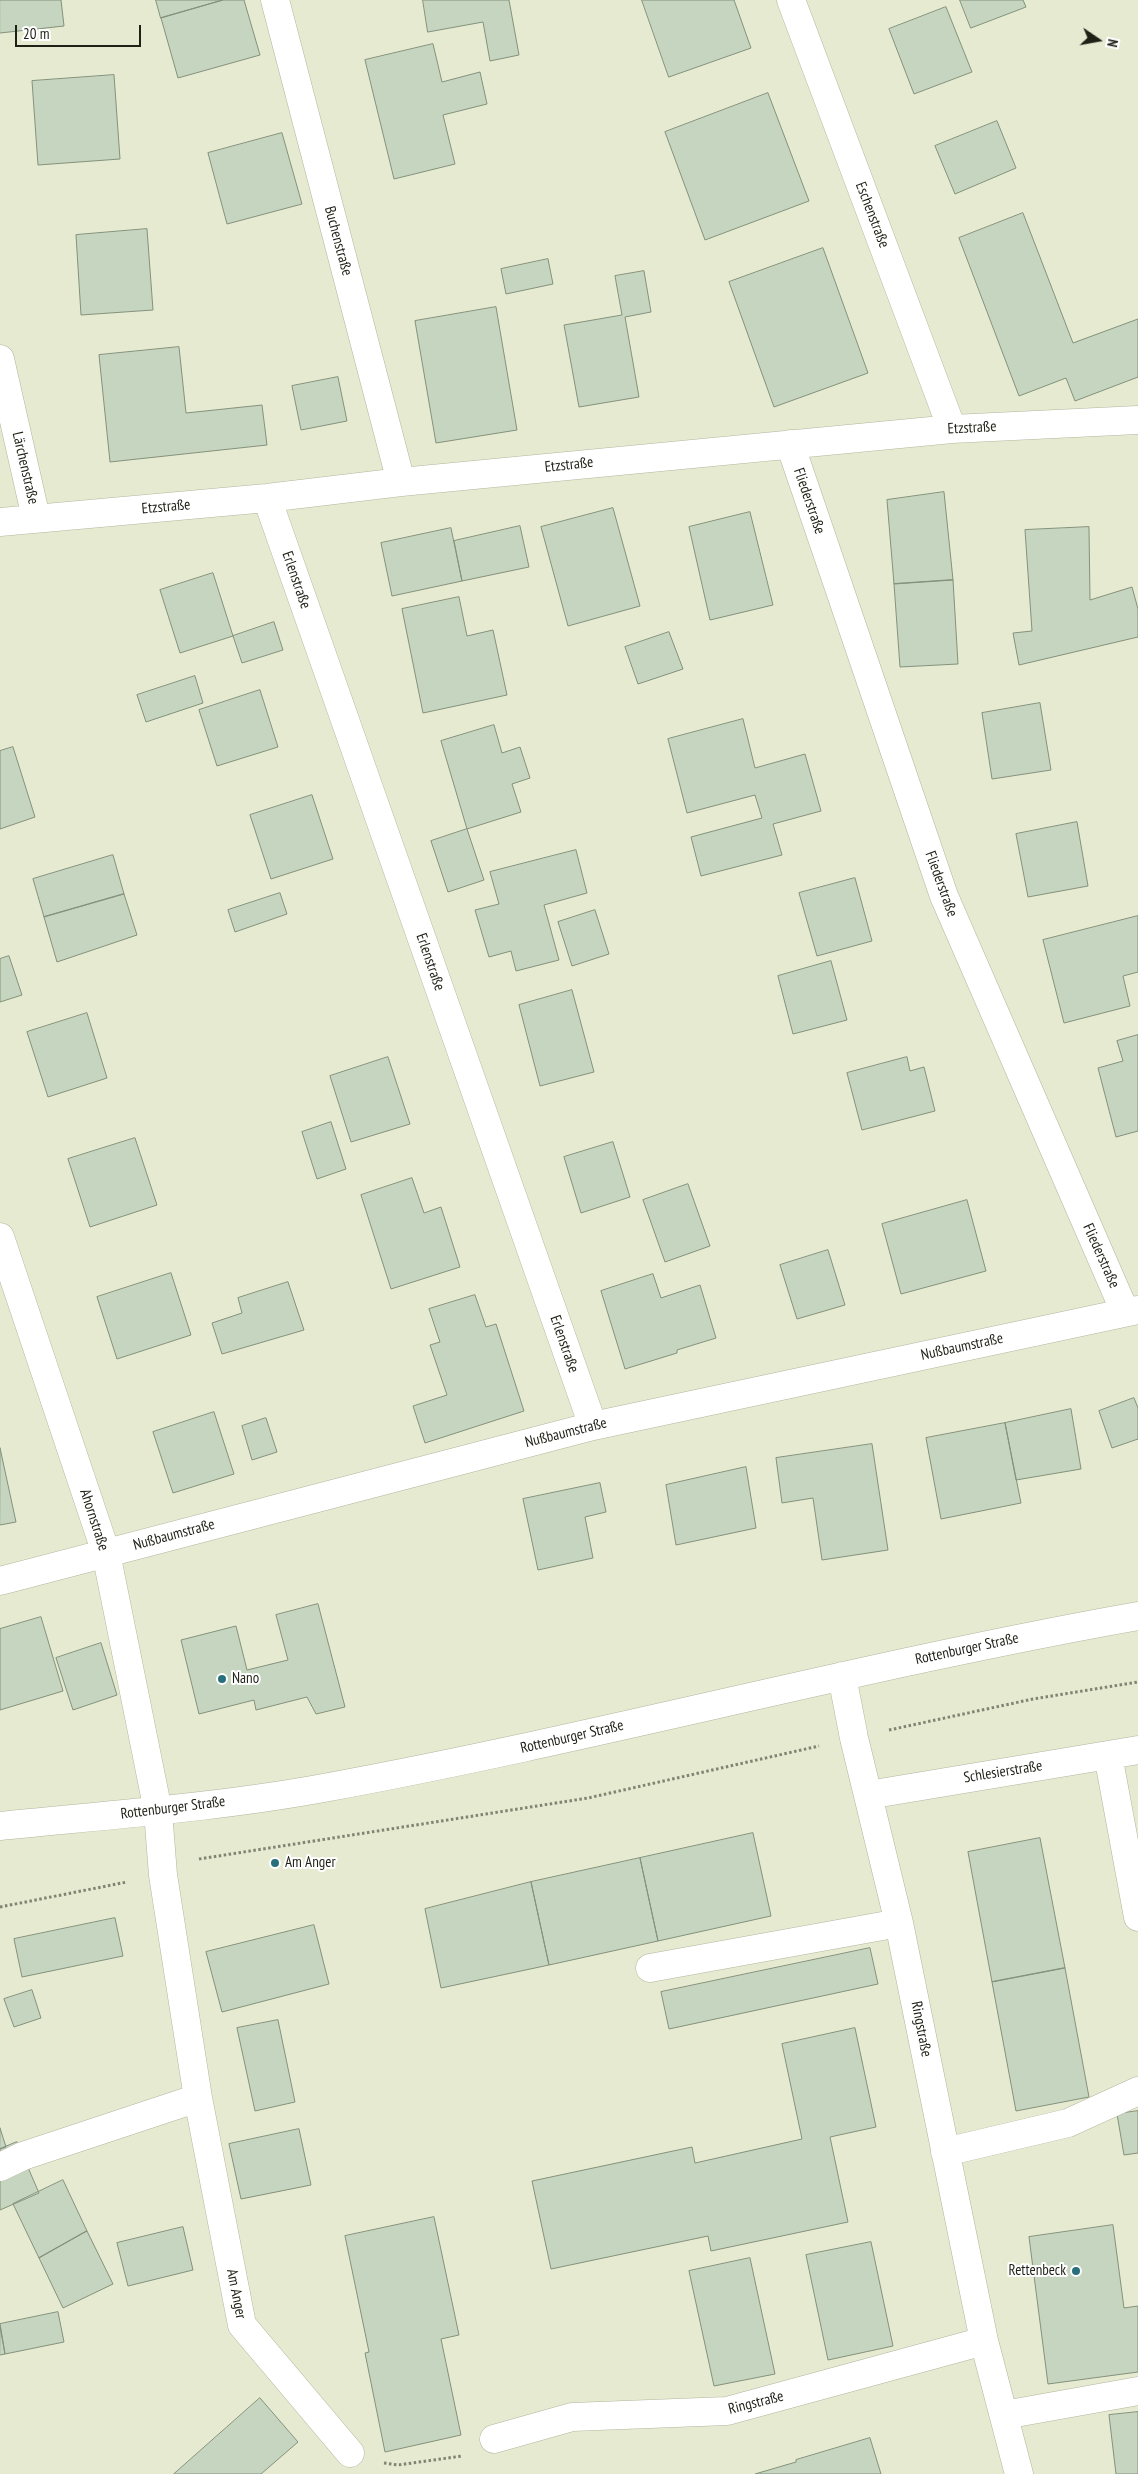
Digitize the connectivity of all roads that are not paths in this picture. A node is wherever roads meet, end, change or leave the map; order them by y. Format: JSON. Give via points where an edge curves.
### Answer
{"nodes":[{"id":1,"x":275,"y":0,"type":"edge"},
{"id":2,"x":792,"y":0,"type":"edge"},
{"id":3,"x":0,"y":359,"type":"edge"},
{"id":4,"x":1138,"y":420,"type":"edge"},
{"id":5,"x":952,"y":429,"type":"junction"},
{"id":6,"x":790,"y":444,"type":"junction"},
{"id":7,"x":401,"y":482,"type":"junction"},
{"id":8,"x":267,"y":498,"type":"junction"},
{"id":9,"x":36,"y":518,"type":"junction"},
{"id":10,"x":0,"y":522,"type":"edge"},
{"id":11,"x":0,"y":1237,"type":"edge"},
{"id":12,"x":1131,"y":1311,"type":"edge"},
{"id":13,"x":593,"y":1426,"type":"junction"},
{"id":14,"x":106,"y":1553,"type":"junction"},
{"id":15,"x":0,"y":1581,"type":"edge"},
{"id":16,"x":1138,"y":1616,"type":"edge"},
{"id":17,"x":842,"y":1676,"type":"junction"},
{"id":18,"x":1138,"y":1750,"type":"edge"},
{"id":19,"x":1108,"y":1755,"type":"junction"},
{"id":20,"x":868,"y":1795,"type":"junction"},
{"id":21,"x":158,"y":1810,"type":"junction"},
{"id":22,"x":0,"y":1826,"type":"edge"},
{"id":23,"x":1138,"y":1916,"type":"edge"},
{"id":24,"x":899,"y":1923,"type":"junction"},
{"id":25,"x":650,"y":1968,"type":"dead end"},
{"id":26,"x":1138,"y":2091,"type":"edge"},
{"id":27,"x":198,"y":2098,"type":"junction"},
{"id":28,"x":946,"y":2152,"type":"junction"},
{"id":29,"x":12,"y":2161,"type":"edge"},
{"id":30,"x":984,"y":2341,"type":"junction"},
{"id":31,"x":1138,"y":2391,"type":"edge"},
{"id":32,"x":1004,"y":2415,"type":"junction"},
{"id":33,"x":494,"y":2439,"type":"road end"},
{"id":34,"x":350,"y":2452,"type":"road end"},
{"id":35,"x":1019,"y":2474,"type":"edge"}],
"edges":[{"from":1,"to":7,"type":"street","name":"Buchenstraße"},
{"from":2,"to":5,"type":"street","name":"Eschenstraße"},
{"from":3,"to":9,"type":"street","name":"Lärchenstraße"},
{"from":4,"to":5,"type":"street","name":"Etzstraße"},
{"from":5,"to":6,"type":"street","name":"Etzstraße"},
{"from":6,"to":7,"type":"street","name":"Etzstraße"},
{"from":6,"to":12,"type":"street","name":"Fliederstraße","via":[[944,896]]},
{"from":7,"to":8,"type":"street","name":"Etzstraße"},
{"from":8,"to":9,"type":"street","name":"Etzstraße"},
{"from":8,"to":13,"type":"street","name":"Erlenstraße"},
{"from":9,"to":10,"type":"street","name":"Etzstraße"},
{"from":11,"to":14,"type":"street","name":"Ahornstraße"},
{"from":12,"to":13,"type":"street","name":"Nußbaumstraße"},
{"from":13,"to":14,"type":"street","name":"Nußbaumstraße"},
{"from":14,"to":15,"type":"street","name":"Nußbaumstraße"},
{"from":14,"to":21,"type":"street","name":"Ahornstraße"},
{"from":16,"to":17,"type":"street","name":"Rottenburger Straße","via":[[1010,1638]]},
{"from":17,"to":20,"type":"street","name":"Ringstraße"},
{"from":17,"to":21,"type":"street","name":"Rottenburger Straße","via":[[533,1746],[326,1788]]},
{"from":18,"to":19,"type":"street","name":"Schlesierstraße"},
{"from":19,"to":20,"type":"street","name":"Schlesierstraße"},
{"from":19,"to":23,"type":"street"},
{"from":20,"to":24,"type":"street","name":"Ringstraße"},
{"from":21,"to":22,"type":"street","name":"Rottenburger Straße"},
{"from":21,"to":27,"type":"street","name":"Am Anger","via":[[164,1875]]},
{"from":24,"to":25,"type":"street"},
{"from":24,"to":28,"type":"street","name":"Ringstraße"},
{"from":26,"to":28,"type":"street","via":[[1068,2123]]},
{"from":27,"to":29,"type":"street"},
{"from":27,"to":34,"type":"street","name":"Am Anger","via":[[242,2325]]},
{"from":28,"to":30,"type":"street","name":"Ringstraße"},
{"from":30,"to":32,"type":"street","name":"Ringstraße"},
{"from":30,"to":33,"type":"street","name":"Ringstraße","via":[[727,2411],[572,2417]]},
{"from":31,"to":32,"type":"street"},
{"from":32,"to":35,"type":"street","name":"Ringstraße"}]}
